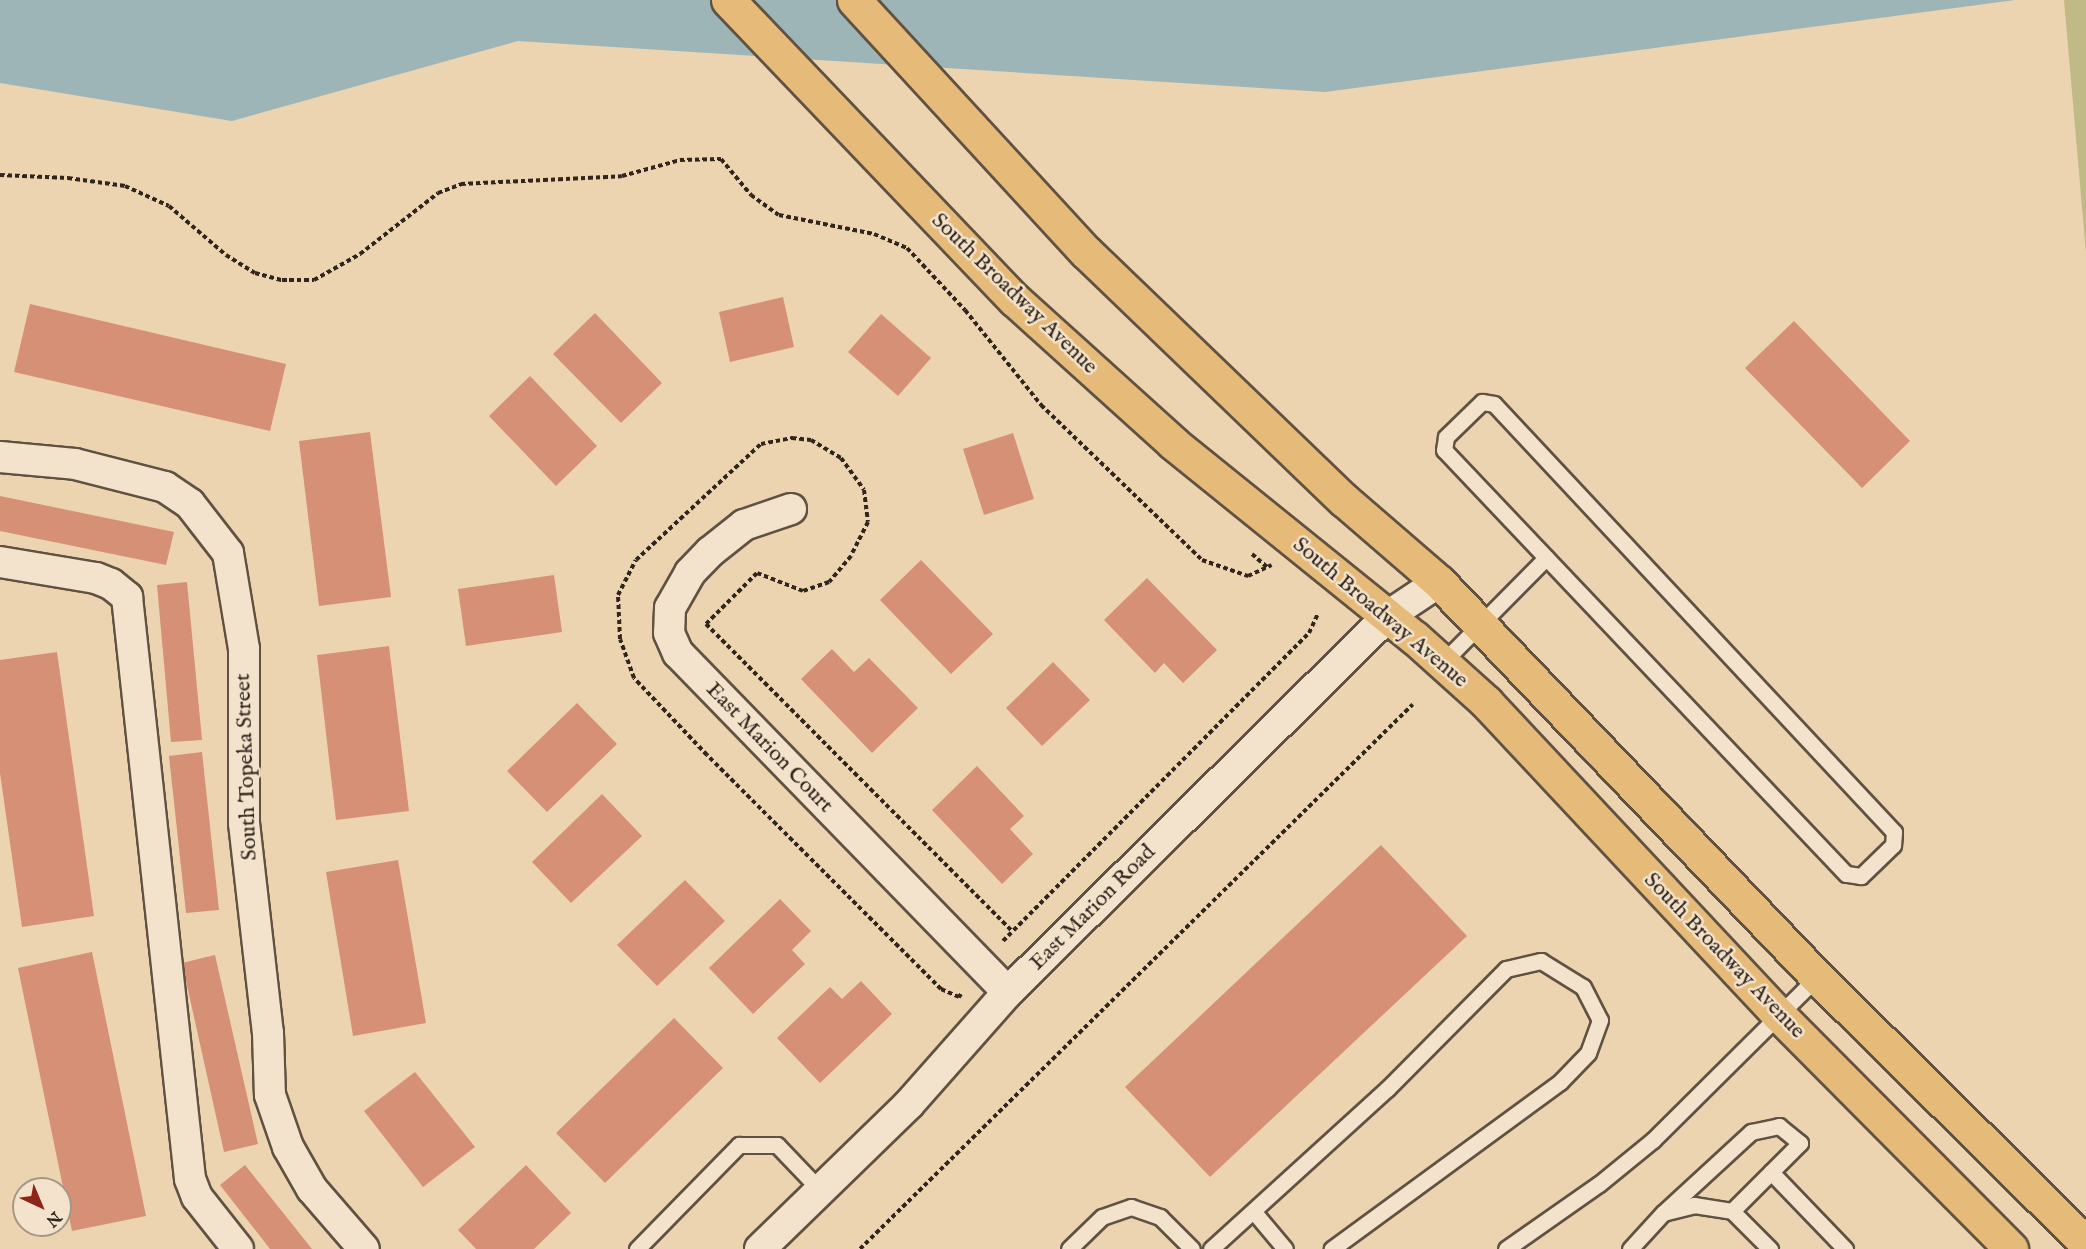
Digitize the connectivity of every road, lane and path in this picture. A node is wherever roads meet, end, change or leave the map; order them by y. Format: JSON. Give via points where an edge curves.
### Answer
{"nodes":[{"id":1,"x":728,"y":0,"type":"edge"},
{"id":2,"x":854,"y":0,"type":"edge"},
{"id":3,"x":0,"y":175,"type":"edge"},
{"id":4,"x":0,"y":457,"type":"edge"},
{"id":5,"x":791,"y":508,"type":"dead end"},
{"id":6,"x":1546,"y":558,"type":"junction"},
{"id":7,"x":0,"y":561,"type":"edge"},
{"id":8,"x":1267,"y":567,"type":"dead end"},
{"id":9,"x":1439,"y":582,"type":"junction"},
{"id":10,"x":1318,"y":614,"type":"dead end"},
{"id":11,"x":1388,"y":616,"type":"junction"},
{"id":12,"x":1480,"y":624,"type":"junction"},
{"id":13,"x":1442,"y":663,"type":"junction"},
{"id":14,"x":1413,"y":704,"type":"dead end"},
{"id":15,"x":1012,"y":931,"type":"junction"},
{"id":16,"x":983,"y":966,"type":"junction"},
{"id":17,"x":1817,"y":977,"type":"junction"},
{"id":18,"x":1008,"y":992,"type":"junction"},
{"id":19,"x":1780,"y":1016,"type":"junction"},
{"id":20,"x":1771,"y":1172,"type":"junction"},
{"id":21,"x":821,"y":1191,"type":"junction"},
{"id":22,"x":1732,"y":1210,"type":"junction"},
{"id":23,"x":1254,"y":1212,"type":"junction"},
{"id":24,"x":1663,"y":1213,"type":"junction"},
{"id":25,"x":2086,"y":1243,"type":"edge"},
{"id":26,"x":238,"y":1249,"type":"edge"},
{"id":27,"x":364,"y":1249,"type":"edge"},
{"id":28,"x":637,"y":1249,"type":"edge"},
{"id":29,"x":760,"y":1249,"type":"edge"},
{"id":30,"x":860,"y":1249,"type":"edge"},
{"id":31,"x":1069,"y":1249,"type":"edge"},
{"id":32,"x":1192,"y":1249,"type":"edge"},
{"id":33,"x":1211,"y":1249,"type":"edge"},
{"id":34,"x":1285,"y":1249,"type":"edge"},
{"id":35,"x":1332,"y":1249,"type":"edge"},
{"id":36,"x":1506,"y":1249,"type":"edge"},
{"id":37,"x":1630,"y":1249,"type":"edge"},
{"id":38,"x":1770,"y":1249,"type":"edge"},
{"id":39,"x":1845,"y":1249,"type":"edge"},
{"id":40,"x":2010,"y":1249,"type":"edge"}],
"edges":[{"from":1,"to":11,"type":"main road","name":"South Broadway Avenue","via":[[1015,300],[1173,443]]},
{"from":2,"to":9,"type":"main road","via":[[1086,252],[1344,500]]},
{"from":3,"to":8,"type":"path","via":[[125,186],[169,206],[226,255],[255,273],[282,280],[314,280],[360,254],[438,193],[461,184],[622,176],[680,160],[721,159],[751,195],[779,215],[874,234],[907,248],[965,310],[1041,405],[1202,560],[1248,576]]},
{"from":4,"to":27,"type":"street","name":"South Topeka Street","via":[[75,464],[165,487],[190,504],[228,553],[244,648],[244,823],[268,1033],[270,1095],[288,1147],[312,1189]]},
{"from":5,"to":16,"type":"street","name":"East Marion Court","via":[[744,525],[710,552],[678,591],[670,608],[669,633],[678,653],[706,684]]},
{"from":6,"to":6,"type":"lane","via":[[1846,874],[1861,876],[1893,845],[1894,832],[1886,823],[1494,404],[1482,402],[1446,437],[1444,450]]},
{"from":6,"to":12,"type":"lane"},
{"from":7,"to":26,"type":"street","via":[[96,578],[127,597],[190,1179],[197,1197]]},
{"from":9,"to":11,"type":"street","name":"East Marion Road"},
{"from":9,"to":12,"type":"main road"},
{"from":10,"to":15,"type":"path","via":[[1309,633]]},
{"from":11,"to":13,"type":"main road","name":"South Broadway Avenue"},
{"from":11,"to":18,"type":"street","name":"East Marion Road"},
{"from":12,"to":13,"type":"lane"},
{"from":12,"to":17,"type":"main road"},
{"from":13,"to":19,"type":"main road","name":"South Broadway Avenue","via":[[1486,702]]},
{"from":14,"to":30,"type":"path"},
{"from":15,"to":16,"type":"path"},
{"from":15,"to":16,"type":"path","via":[[706,624],[758,573],[802,591],[829,582],[851,556],[868,522],[864,490],[842,458],[811,440],[792,438],[760,444],[636,560],[618,595],[620,639],[634,678],[940,989],[959,996]]},
{"from":16,"to":18,"type":"street","name":"East Marion Court"},
{"from":17,"to":19,"type":"lane"},
{"from":17,"to":25,"type":"main road"},
{"from":18,"to":21,"type":"street","name":"East Marion Road","via":[[909,1104]]},
{"from":19,"to":36,"type":"lane","via":[[1653,1140],[1599,1184]]},
{"from":19,"to":40,"type":"main road","name":"South Broadway Avenue"},
{"from":20,"to":22,"type":"lane"},
{"from":20,"to":24,"type":"lane","via":[[1800,1143],[1779,1126],[1751,1132]]},
{"from":20,"to":39,"type":"lane"},
{"from":21,"to":28,"type":"lane","via":[[777,1145],[739,1145]]},
{"from":21,"to":29,"type":"street","name":"East Marion Road"},
{"from":22,"to":24,"type":"lane","via":[[1694,1205]]},
{"from":22,"to":38,"type":"lane"},
{"from":23,"to":33,"type":"lane"},
{"from":23,"to":34,"type":"lane"},
{"from":23,"to":35,"type":"lane","via":[[1387,1089],[1506,969],[1541,961],[1583,987],[1600,1020],[1588,1053],[1560,1082]]},
{"from":24,"to":37,"type":"lane"},
{"from":31,"to":32,"type":"lane","via":[[1102,1217],[1131,1207],[1160,1217]]}]}
